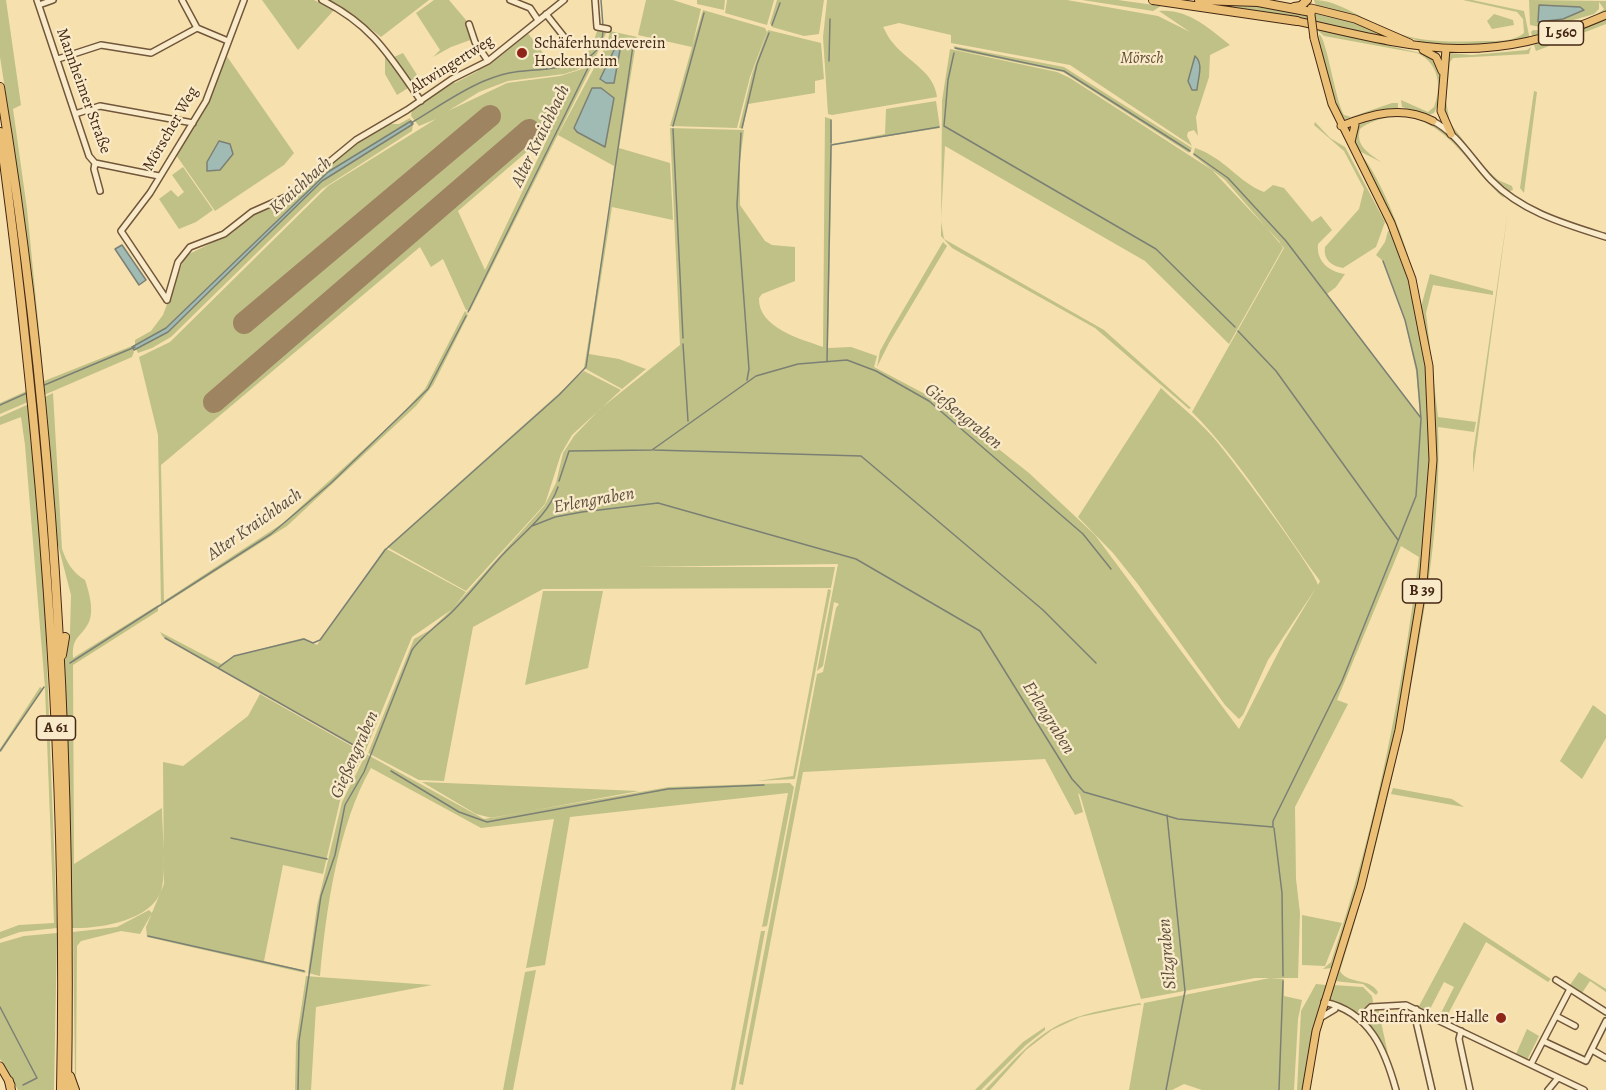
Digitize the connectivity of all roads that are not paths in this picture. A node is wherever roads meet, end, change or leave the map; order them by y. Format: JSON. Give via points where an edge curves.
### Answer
{"nodes":[{"id":1,"x":53,"y":0,"type":"edge"},
{"id":2,"x":182,"y":0,"type":"edge"},
{"id":3,"x":244,"y":0,"type":"edge"},
{"id":4,"x":322,"y":0,"type":"edge"},
{"id":5,"x":510,"y":0,"type":"edge"},
{"id":6,"x":564,"y":0,"type":"edge"},
{"id":7,"x":595,"y":0,"type":"edge"},
{"id":8,"x":1153,"y":0,"type":"edge"},
{"id":9,"x":1191,"y":0,"type":"edge"},
{"id":10,"x":1199,"y":0,"type":"edge"},
{"id":11,"x":38,"y":3,"type":"edge"},
{"id":12,"x":1310,"y":7,"type":"edge"},
{"id":13,"x":546,"y":14,"type":"junction"},
{"id":14,"x":1606,"y":15,"type":"edge"},
{"id":15,"x":538,"y":20,"type":"junction"},
{"id":16,"x":1297,"y":21,"type":"junction"},
{"id":17,"x":469,"y":24,"type":"dead end"},
{"id":18,"x":197,"y":28,"type":"junction"},
{"id":19,"x":604,"y":28,"type":"dead end"},
{"id":20,"x":228,"y":41,"type":"junction"},
{"id":21,"x":569,"y":43,"type":"dead end"},
{"id":22,"x":1413,"y":46,"type":"junction"},
{"id":23,"x":1446,"y":49,"type":"junction"},
{"id":24,"x":57,"y":59,"type":"junction"},
{"id":25,"x":488,"y":61,"type":"junction"},
{"id":26,"x":1443,"y":76,"type":"junction"},
{"id":27,"x":0,"y":87,"type":"edge"},
{"id":28,"x":1441,"y":99,"type":"junction"},
{"id":29,"x":421,"y":101,"type":"junction"},
{"id":30,"x":1442,"y":111,"type":"junction"},
{"id":31,"x":75,"y":114,"type":"junction"},
{"id":32,"x":1372,"y":115,"type":"junction"},
{"id":33,"x":1433,"y":121,"type":"junction"},
{"id":34,"x":193,"y":123,"type":"junction"},
{"id":35,"x":1355,"y":125,"type":"junction"},
{"id":36,"x":1341,"y":126,"type":"junction"},
{"id":37,"x":0,"y":132,"type":"edge"},
{"id":38,"x":1451,"y":134,"type":"junction"},
{"id":39,"x":1352,"y":147,"type":"junction"},
{"id":40,"x":95,"y":163,"type":"junction"},
{"id":41,"x":159,"y":176,"type":"junction"},
{"id":42,"x":100,"y":191,"type":"dead end"},
{"id":43,"x":121,"y":231,"type":"joint"},
{"id":44,"x":1606,"y":237,"type":"edge"},
{"id":45,"x":34,"y":383,"type":"junction"},
{"id":46,"x":36,"y":406,"type":"junction"},
{"id":47,"x":52,"y":539,"type":"junction"},
{"id":48,"x":58,"y":562,"type":"dead end"},
{"id":49,"x":65,"y":637,"type":"dead end"},
{"id":50,"x":60,"y":670,"type":"junction"},
{"id":51,"x":1556,"y":980,"type":"dead end"},
{"id":52,"x":1570,"y":990,"type":"junction"},
{"id":53,"x":1324,"y":1002,"type":"junction"},
{"id":54,"x":1338,"y":1009,"type":"junction"},
{"id":55,"x":1416,"y":1009,"type":"junction"},
{"id":56,"x":1606,"y":1012,"type":"edge"},
{"id":57,"x":1556,"y":1016,"type":"junction"},
{"id":58,"x":1320,"y":1018,"type":"junction"},
{"id":59,"x":1359,"y":1019,"type":"junction"},
{"id":60,"x":1606,"y":1021,"type":"edge"},
{"id":61,"x":1575,"y":1026,"type":"dead end"},
{"id":62,"x":1461,"y":1031,"type":"junction"},
{"id":63,"x":1543,"y":1041,"type":"junction"},
{"id":64,"x":1592,"y":1050,"type":"junction"},
{"id":65,"x":1606,"y":1058,"type":"edge"},
{"id":66,"x":1531,"y":1064,"type":"junction"},
{"id":67,"x":0,"y":1066,"type":"edge"},
{"id":68,"x":68,"y":1070,"type":"junction"},
{"id":69,"x":1558,"y":1078,"type":"junction"},
{"id":70,"x":11,"y":1087,"type":"edge"},
{"id":71,"x":61,"y":1090,"type":"edge"},
{"id":72,"x":67,"y":1090,"type":"edge"},
{"id":73,"x":75,"y":1090,"type":"edge"},
{"id":74,"x":1306,"y":1090,"type":"edge"},
{"id":75,"x":1396,"y":1090,"type":"edge"},
{"id":76,"x":1432,"y":1090,"type":"edge"},
{"id":77,"x":1470,"y":1090,"type":"edge"},
{"id":78,"x":1548,"y":1090,"type":"edge"},
{"id":79,"x":1584,"y":1090,"type":"edge"}],
"edges":[{"from":1,"to":11,"type":"street"},
{"from":2,"to":18,"type":"street"},
{"from":3,"to":20,"type":"street","name":"Mörscher Weg"},
{"from":4,"to":29,"type":"street","via":[[347,13],[370,32]]},
{"from":5,"to":15,"type":"street","via":[[530,8]]},
{"from":6,"to":13,"type":"street","name":"Altwingertweg"},
{"from":7,"to":19,"type":"street","via":[[597,27]]},
{"from":8,"to":16,"type":"highway"},
{"from":9,"to":16,"type":"highway"},
{"from":10,"to":12,"type":"highway"},
{"from":11,"to":24,"type":"street","name":"Mannheimer Straße"},
{"from":12,"to":22,"type":"main road","via":[[1356,19]]},
{"from":12,"to":36,"type":"main road","number":"B 39","bridge":true,"via":[[1324,79]]},
{"from":13,"to":15,"type":"street","name":"Altwingertweg"},
{"from":13,"to":21,"type":"street"},
{"from":14,"to":23,"type":"main road","number":"L 560","via":[[1525,43]]},
{"from":15,"to":25,"type":"street","name":"Altwingertweg"},
{"from":16,"to":22,"type":"main road"},
{"from":17,"to":25,"type":"street"},
{"from":18,"to":20,"type":"street"},
{"from":18,"to":24,"type":"street","via":[[152,53],[101,45]]},
{"from":20,"to":34,"type":"street","name":"Mörscher Weg","via":[[206,101]]},
{"from":22,"to":23,"type":"main road","number":"L 560"},
{"from":22,"to":26,"type":"main road","via":[[1436,57]]},
{"from":23,"to":26,"type":"main road"},
{"from":24,"to":31,"type":"street","name":"Mannheimer Straße"},
{"from":25,"to":29,"type":"street","name":"Altwingertweg"},
{"from":26,"to":28,"type":"main road"},
{"from":27,"to":45,"type":"highway","number":"A 61"},
{"from":28,"to":30,"type":"main road"},
{"from":28,"to":33,"type":"main road"},
{"from":29,"to":43,"type":"street","name":"Altwingertweg","via":[[356,140],[288,196],[252,212],[224,234],[190,247],[178,262],[167,300]]},
{"from":30,"to":33,"type":"main road"},
{"from":30,"to":38,"type":"main road"},
{"from":31,"to":34,"type":"street","via":[[100,106]]},
{"from":31,"to":40,"type":"street","name":"Mannheimer Straße"},
{"from":32,"to":33,"type":"main road","via":[[1411,113]]},
{"from":32,"to":35,"type":"main road"},
{"from":32,"to":36,"type":"main road"},
{"from":33,"to":38,"type":"street"},
{"from":34,"to":41,"type":"street","name":"Mörscher Weg"},
{"from":35,"to":36,"type":"main road"},
{"from":35,"to":39,"type":"main road"},
{"from":36,"to":39,"type":"main road","number":"B 39"},
{"from":37,"to":45,"type":"highway","number":"A 61"},
{"from":38,"to":44,"type":"street","via":[[1510,197],[1545,217]]},
{"from":39,"to":53,"type":"main road","number":"B 39","via":[[1391,223],[1415,291],[1430,366],[1433,460],[1423,584],[1399,730],[1376,831]]},
{"from":40,"to":41,"type":"street"},
{"from":40,"to":42,"type":"street","name":"Mannheimer Straße"},
{"from":41,"to":43,"type":"street","name":"Mörscher Weg"},
{"from":45,"to":46,"type":"highway","number":"A 61"},
{"from":46,"to":47,"type":"highway","number":"A 61"},
{"from":46,"to":71,"type":"highway","number":"A 61","via":[[57,740]]},
{"from":47,"to":48,"type":"highway"},
{"from":47,"to":50,"type":"highway","number":"A 61"},
{"from":49,"to":50,"type":"highway"},
{"from":50,"to":68,"type":"highway","number":"A 61"},
{"from":51,"to":52,"type":"street"},
{"from":52,"to":56,"type":"street"},
{"from":52,"to":57,"type":"street"},
{"from":53,"to":54,"type":"street"},
{"from":53,"to":58,"type":"main road","number":"B 39"},
{"from":54,"to":58,"type":"street"},
{"from":54,"to":59,"type":"street"},
{"from":55,"to":59,"type":"street","via":[[1401,1004],[1377,1006]]},
{"from":55,"to":62,"type":"street"},
{"from":55,"to":76,"type":"street"},
{"from":57,"to":61,"type":"street"},
{"from":57,"to":63,"type":"street"},
{"from":58,"to":74,"type":"main road","number":"B 39"},
{"from":59,"to":75,"type":"street","via":[[1381,1045]]},
{"from":60,"to":64,"type":"street"},
{"from":62,"to":66,"type":"street"},
{"from":62,"to":77,"type":"street","via":[[1459,1039]]},
{"from":63,"to":64,"type":"street","via":[[1586,1061]]},
{"from":63,"to":66,"type":"street"},
{"from":64,"to":65,"type":"street"},
{"from":66,"to":69,"type":"street"},
{"from":67,"to":70,"type":"main road"},
{"from":68,"to":72,"type":"highway","number":"A 61"},
{"from":68,"to":73,"type":"highway","number":"A 61"},
{"from":69,"to":78,"type":"street"},
{"from":69,"to":79,"type":"street"}]}
